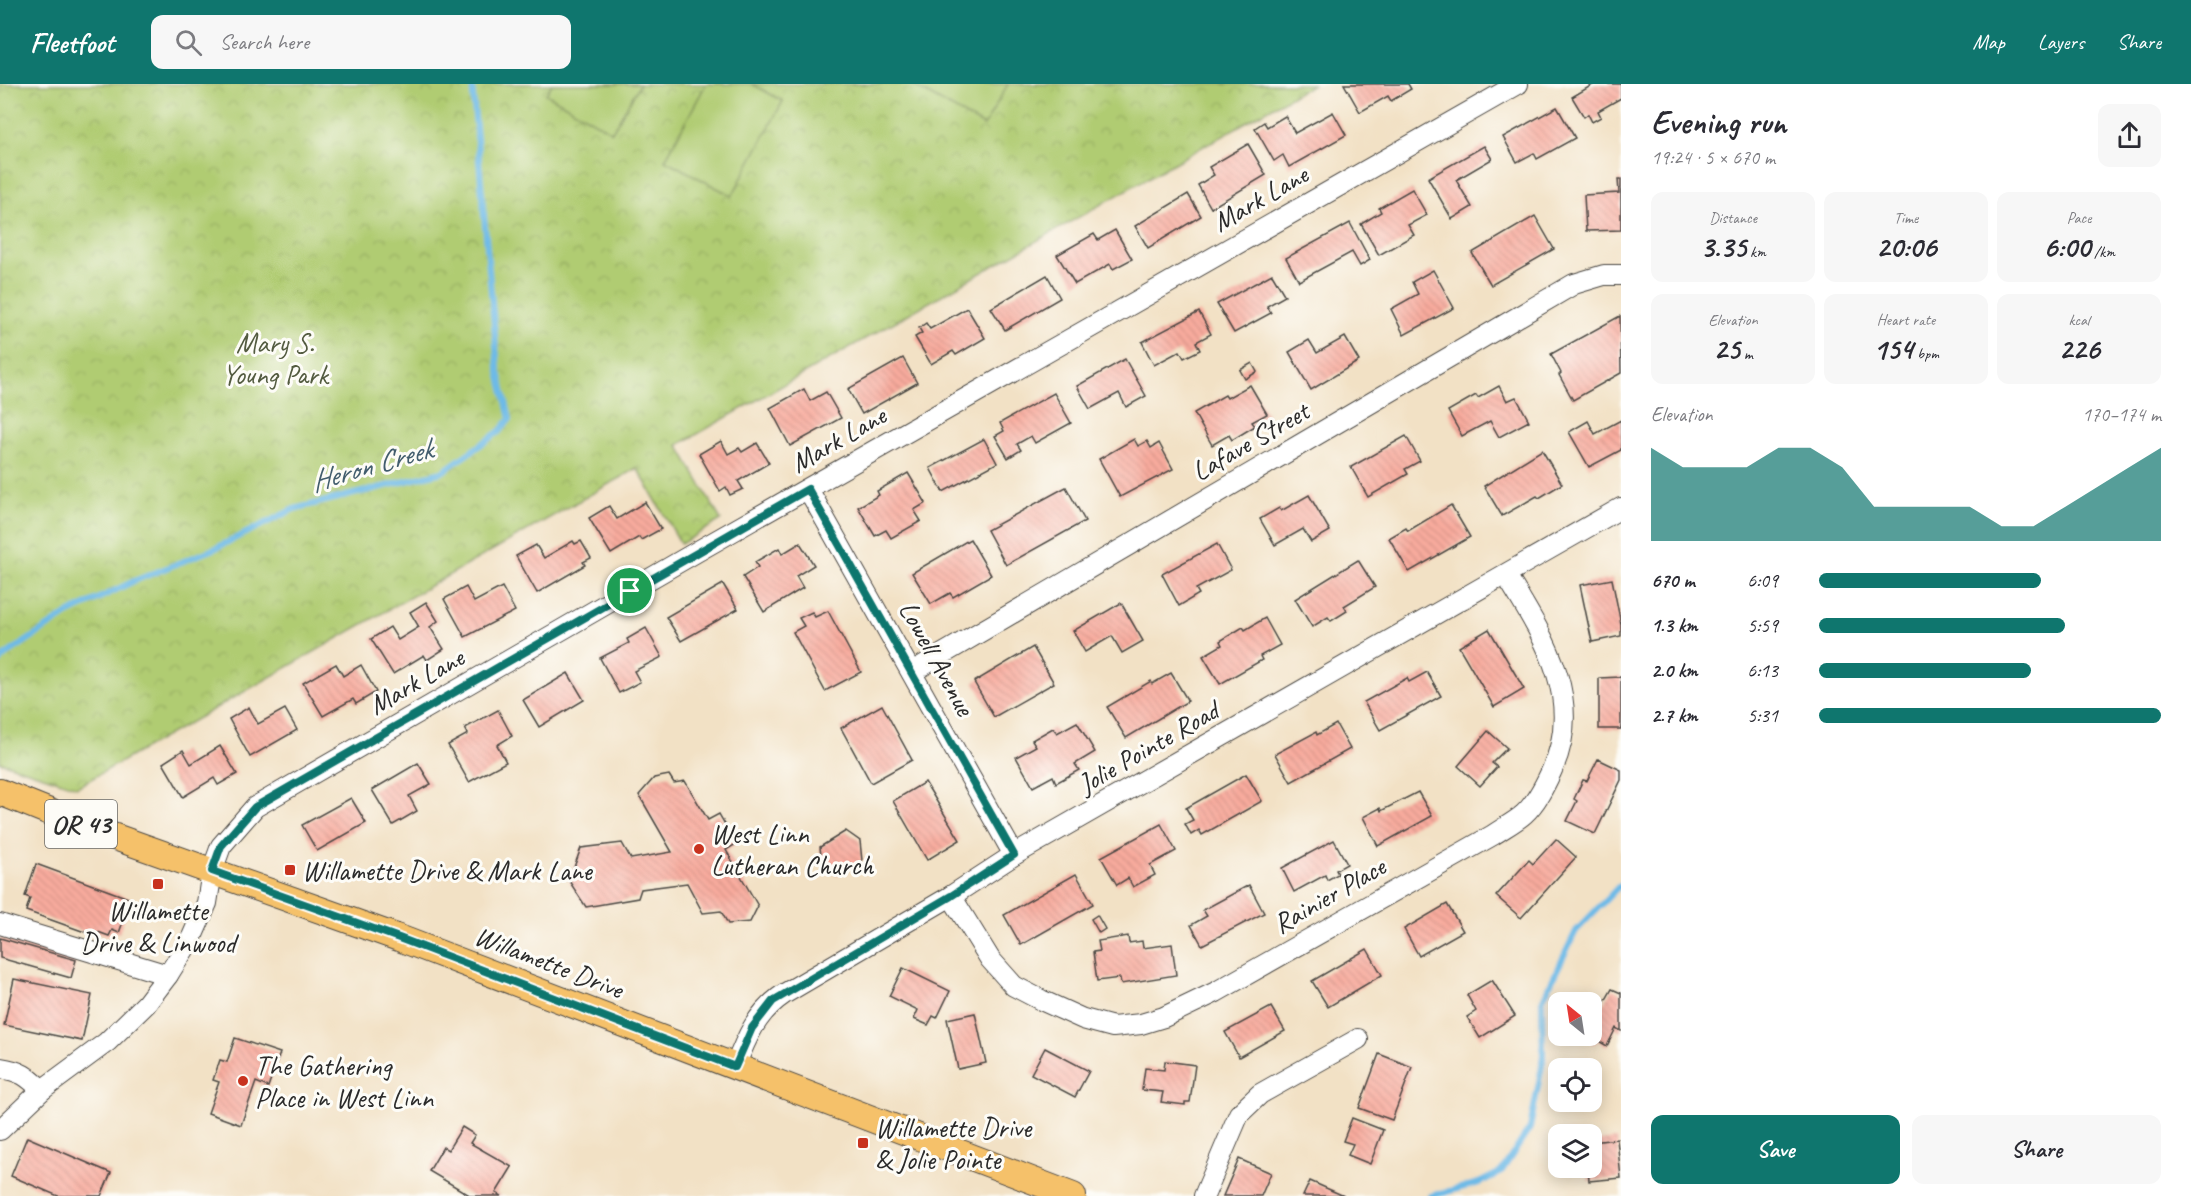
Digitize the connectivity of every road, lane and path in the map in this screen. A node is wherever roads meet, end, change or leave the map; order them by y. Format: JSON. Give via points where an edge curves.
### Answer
{"nodes":[{"id":1,"x":1518,"y":84,"type":"edge"},
{"id":2,"x":1621,"y":275,"type":"edge"},
{"id":3,"x":808,"y":489,"type":"junction"},
{"id":4,"x":1621,"y":508,"type":"edge"},
{"id":5,"x":1506,"y":575,"type":"junction"},
{"id":6,"x":912,"y":672,"type":"junction"},
{"id":7,"x":0,"y":792,"type":"edge"},
{"id":8,"x":1014,"y":855,"type":"junction"},
{"id":9,"x":212,"y":871,"type":"junction"},
{"id":10,"x":951,"y":896,"type":"junction"},
{"id":11,"x":0,"y":924,"type":"edge"},
{"id":12,"x":168,"y":975,"type":"junction"},
{"id":13,"x":1358,"y":1039,"type":"dead end"},
{"id":14,"x":735,"y":1067,"type":"junction"},
{"id":15,"x":0,"y":1068,"type":"edge"},
{"id":16,"x":42,"y":1090,"type":"junction"},
{"id":17,"x":0,"y":1130,"type":"edge"},
{"id":18,"x":1073,"y":1196,"type":"edge"},
{"id":19,"x":1204,"y":1196,"type":"edge"}],
"edges":[{"from":1,"to":3,"type":"street","name":"Mark Lane"},
{"from":2,"to":6,"type":"street","name":"Lafave Street","via":[[1574,284]]},
{"from":3,"to":6,"type":"street","name":"Lowell Avenue"},
{"from":3,"to":9,"type":"street","name":"Mark Lane","via":[[255,807],[221,846]]},
{"from":4,"to":5,"type":"street","name":"Jolie Pointe Road"},
{"from":5,"to":8,"type":"street","name":"Jolie Pointe Road"},
{"from":5,"to":10,"type":"street","name":"Rainier Place","via":[[1543,638],[1563,690],[1565,712],[1563,738],[1544,786],[1523,814],[1493,835],[1216,992],[1141,1024],[1113,1027],[1083,1019],[1014,986],[990,959]]},
{"from":6,"to":8,"type":"street","name":"Lowell Avenue"},
{"from":7,"to":9,"type":"main road","name":"Willamette Drive","number":"OR 43"},
{"from":8,"to":10,"type":"street","name":"Jolie Pointe Road"},
{"from":9,"to":12,"type":"street","name":"Mark Lane","via":[[202,916]]},
{"from":9,"to":14,"type":"main road","name":"Willamette Drive","number":"OR 43"},
{"from":10,"to":14,"type":"street","name":"Jolie Pointe Road","via":[[773,1001],[752,1028]]},
{"from":11,"to":12,"type":"street"},
{"from":12,"to":16,"type":"street","name":"Mark Lane","via":[[146,1004],[107,1042]]},
{"from":13,"to":19,"type":"street","via":[[1260,1094],[1239,1114]]},
{"from":14,"to":18,"type":"main road","name":"Willamette Drive","number":"OR 43"},
{"from":15,"to":16,"type":"street","via":[[24,1074]]},
{"from":16,"to":17,"type":"street","name":"Mark Lane"}]}
